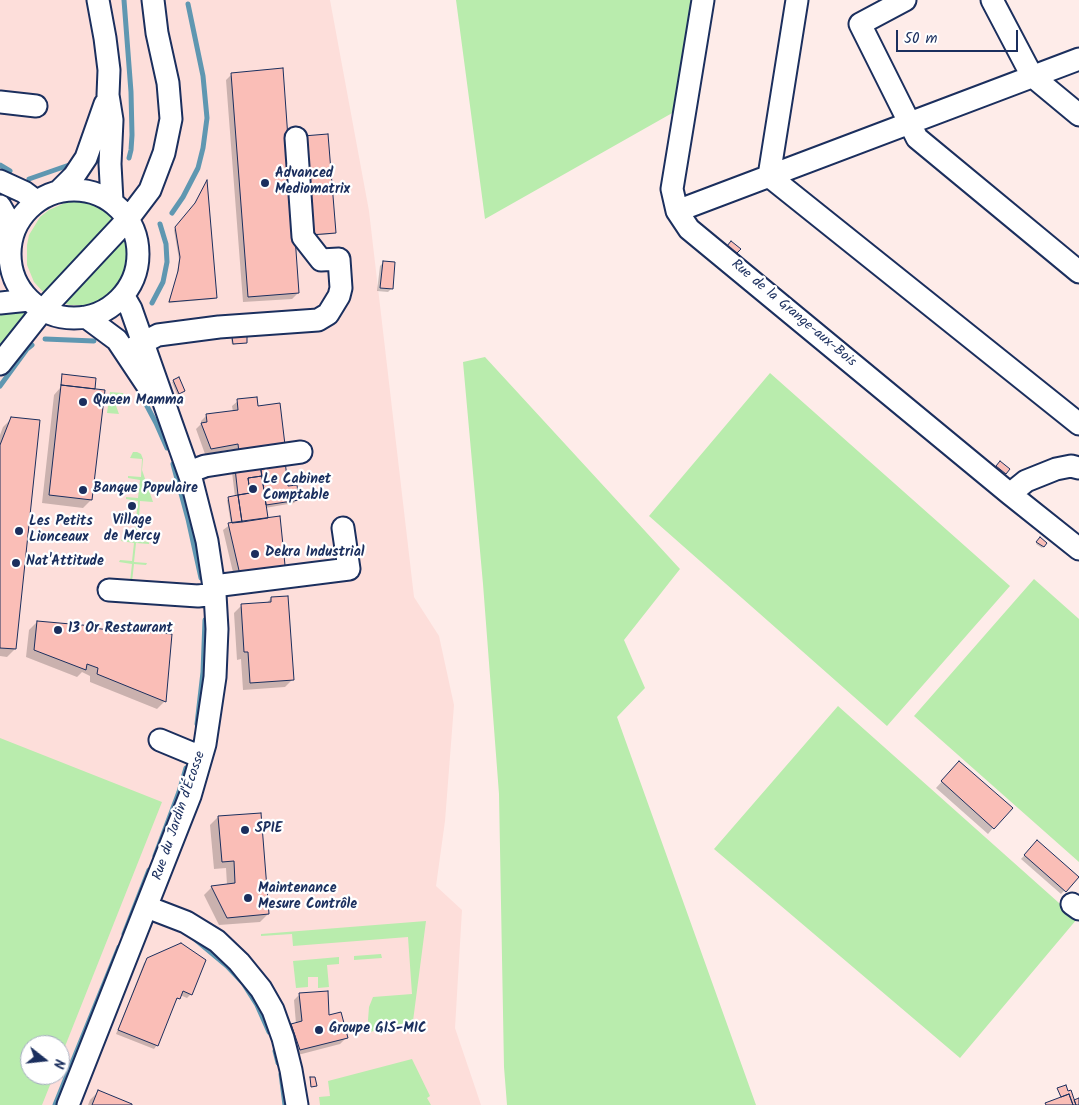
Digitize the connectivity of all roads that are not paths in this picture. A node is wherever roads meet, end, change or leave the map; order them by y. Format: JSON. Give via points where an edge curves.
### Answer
{"nodes":[{"id":1,"x":98,"y":0,"type":"edge"},
{"id":2,"x":153,"y":0,"type":"edge"},
{"id":3,"x":703,"y":0,"type":"edge"},
{"id":4,"x":797,"y":0,"type":"edge"},
{"id":5,"x":905,"y":0,"type":"edge"},
{"id":6,"x":992,"y":0,"type":"edge"},
{"id":7,"x":1079,"y":59,"type":"edge"},
{"id":8,"x":1032,"y":76,"type":"junction"},
{"id":9,"x":108,"y":95,"type":"junction"},
{"id":10,"x":0,"y":102,"type":"edge"},
{"id":11,"x":36,"y":106,"type":"dead end"},
{"id":12,"x":1079,"y":115,"type":"edge"},
{"id":13,"x":909,"y":123,"type":"junction"},
{"id":14,"x":296,"y":138,"type":"dead end"},
{"id":15,"x":769,"y":176,"type":"junction"},
{"id":16,"x":0,"y":181,"type":"edge"},
{"id":17,"x":60,"y":190,"type":"junction"},
{"id":18,"x":36,"y":201,"type":"junction"},
{"id":19,"x":112,"y":201,"type":"junction"},
{"id":20,"x":0,"y":206,"type":"edge"},
{"id":21,"x":676,"y":211,"type":"junction"},
{"id":22,"x":128,"y":219,"type":"junction"},
{"id":23,"x":10,"y":242,"type":"junction"},
{"id":24,"x":5,"y":267,"type":"edge"},
{"id":25,"x":1079,"y":272,"type":"edge"},
{"id":26,"x":123,"y":295,"type":"junction"},
{"id":27,"x":0,"y":302,"type":"edge"},
{"id":28,"x":36,"y":305,"type":"junction"},
{"id":29,"x":86,"y":317,"type":"junction"},
{"id":30,"x":134,"y":347,"type":"junction"},
{"id":31,"x":0,"y":364,"type":"edge"},
{"id":32,"x":1079,"y":424,"type":"edge"},
{"id":33,"x":301,"y":452,"type":"dead end"},
{"id":34,"x":1076,"y":462,"type":"edge"},
{"id":35,"x":188,"y":472,"type":"junction"},
{"id":36,"x":1010,"y":494,"type":"junction"},
{"id":37,"x":343,"y":528,"type":"dead end"},
{"id":38,"x":1079,"y":549,"type":"edge"},
{"id":39,"x":109,"y":590,"type":"dead end"},
{"id":40,"x":215,"y":590,"type":"junction"},
{"id":41,"x":161,"y":736,"type":"dead end"},
{"id":42,"x":203,"y":751,"type":"junction"},
{"id":43,"x":147,"y":907,"type":"junction"},
{"id":44,"x":68,"y":1105,"type":"edge"},
{"id":45,"x":297,"y":1105,"type":"edge"}],
"edges":[{"from":1,"to":9,"type":"street","via":[[109,70]]},
{"from":2,"to":22,"type":"street","via":[[168,83],[170,119],[164,153],[150,190]]},
{"from":3,"to":21,"type":"street","name":"Rue de la Grange-aux-Bois","via":[[672,189]]},
{"from":4,"to":15,"type":"street"},
{"from":5,"to":13,"type":"street","via":[[860,24]]},
{"from":6,"to":8,"type":"street"},
{"from":7,"to":8,"type":"street"},
{"from":8,"to":12,"type":"street"},
{"from":8,"to":13,"type":"street"},
{"from":9,"to":17,"type":"street","via":[[86,158]]},
{"from":9,"to":19,"type":"street","via":[[112,120]]},
{"from":10,"to":11,"type":"street"},
{"from":13,"to":15,"type":"street"},
{"from":13,"to":25,"type":"street","via":[[917,138]]},
{"from":14,"to":30,"type":"street","via":[[303,237],[321,260],[339,259],[341,288],[332,310],[318,320],[158,335]]},
{"from":15,"to":21,"type":"street"},
{"from":15,"to":32,"type":"street"},
{"from":16,"to":18,"type":"street"},
{"from":17,"to":18,"type":"street"},
{"from":17,"to":19,"type":"street","via":[[87,190]]},
{"from":18,"to":23,"type":"street","via":[[15,226]]},
{"from":19,"to":22,"type":"street"},
{"from":20,"to":23,"type":"street","via":[[8,220]]},
{"from":21,"to":36,"type":"street","name":"Rue de la Grange-aux-Bois","via":[[688,228]]},
{"from":22,"to":26,"type":"street","via":[[137,239],[138,258],[132,281]]},
{"from":22,"to":28,"type":"street"},
{"from":23,"to":24,"type":"street"},
{"from":24,"to":28,"type":"street"},
{"from":26,"to":29,"type":"street","via":[[106,309]]},
{"from":26,"to":30,"type":"street","name":"Rue du Jardin d'Écosse","via":[[131,309]]},
{"from":27,"to":28,"type":"street"},
{"from":28,"to":29,"type":"street","via":[[56,316]]},
{"from":28,"to":31,"type":"street"},
{"from":29,"to":30,"type":"street","name":"Rue du Jardin d'Écosse","via":[[117,340]]},
{"from":30,"to":35,"type":"street","name":"Rue du Jardin d'Écosse","via":[[173,427]]},
{"from":33,"to":35,"type":"street","via":[[205,466]]},
{"from":34,"to":36,"type":"street","via":[[1026,481]]},
{"from":35,"to":40,"type":"street","name":"Rue du Jardin d'Écosse","via":[[207,542]]},
{"from":36,"to":38,"type":"street","name":"Rue de la Grange-aux-Bois"},
{"from":37,"to":40,"type":"street","via":[[349,569]]},
{"from":39,"to":40,"type":"street","via":[[198,596]]},
{"from":40,"to":42,"type":"street","name":"Rue du Jardin d'Écosse","via":[[215,677]]},
{"from":41,"to":42,"type":"street","via":[[169,730]]},
{"from":42,"to":43,"type":"street","name":"Rue du Jardin d'Écosse","via":[[190,796]]},
{"from":43,"to":44,"type":"street","name":"Rue du Jardin d'Écosse"},
{"from":43,"to":45,"type":"street","via":[[186,922],[217,941],[261,989],[283,1038]]}]}
